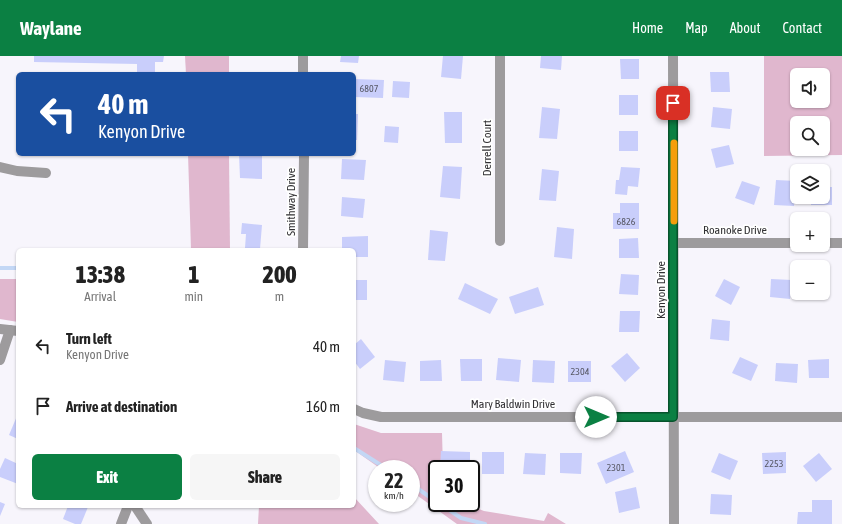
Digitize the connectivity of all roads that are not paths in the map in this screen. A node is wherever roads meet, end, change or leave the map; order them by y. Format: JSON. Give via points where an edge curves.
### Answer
{"nodes":[{"id":1,"x":303,"y":56,"type":"edge"},
{"id":2,"x":500,"y":56,"type":"edge"},
{"id":3,"x":673,"y":56,"type":"edge"},
{"id":4,"x":303,"y":72,"type":"edge"},
{"id":5,"x":304,"y":156,"type":"edge"},
{"id":6,"x":0,"y":167,"type":"edge"},
{"id":7,"x":46,"y":173,"type":"dead end"},
{"id":8,"x":500,"y":240,"type":"dead end"},
{"id":9,"x":674,"y":243,"type":"junction"},
{"id":10,"x":790,"y":243,"type":"edge"},
{"id":11,"x":830,"y":243,"type":"edge"},
{"id":12,"x":842,"y":243,"type":"edge"},
{"id":13,"x":303,"y":248,"type":"edge"},
{"id":14,"x":9,"y":330,"type":"edge"},
{"id":15,"x":0,"y":360,"type":"edge"},
{"id":16,"x":356,"y":410,"type":"edge"},
{"id":17,"x":673,"y":417,"type":"junction"},
{"id":18,"x":842,"y":417,"type":"edge"},
{"id":19,"x":127,"y":508,"type":"edge"},
{"id":20,"x":136,"y":508,"type":"edge"},
{"id":21,"x":121,"y":524,"type":"edge"},
{"id":22,"x":147,"y":524,"type":"edge"},
{"id":23,"x":674,"y":524,"type":"edge"}],
"edges":[{"from":1,"to":4,"type":"street"},
{"from":2,"to":8,"type":"street","name":"Derrell Court"},
{"from":3,"to":9,"type":"street","name":"Kenyon Drive"},
{"from":5,"to":13,"type":"street","name":"Smithway Drive"},
{"from":6,"to":7,"type":"street"},
{"from":9,"to":10,"type":"street","name":"Roanoke Drive"},
{"from":9,"to":17,"type":"street","name":"Kenyon Drive"},
{"from":11,"to":12,"type":"street"},
{"from":14,"to":15,"type":"street"},
{"from":16,"to":17,"type":"street","name":"Mary Baldwin Drive","via":[[381,417]]},
{"from":17,"to":18,"type":"street","name":"Mary Baldwin Drive"},
{"from":17,"to":23,"type":"street","name":"Kenyon Drive"},
{"from":19,"to":21,"type":"street"},
{"from":20,"to":22,"type":"street"}]}
